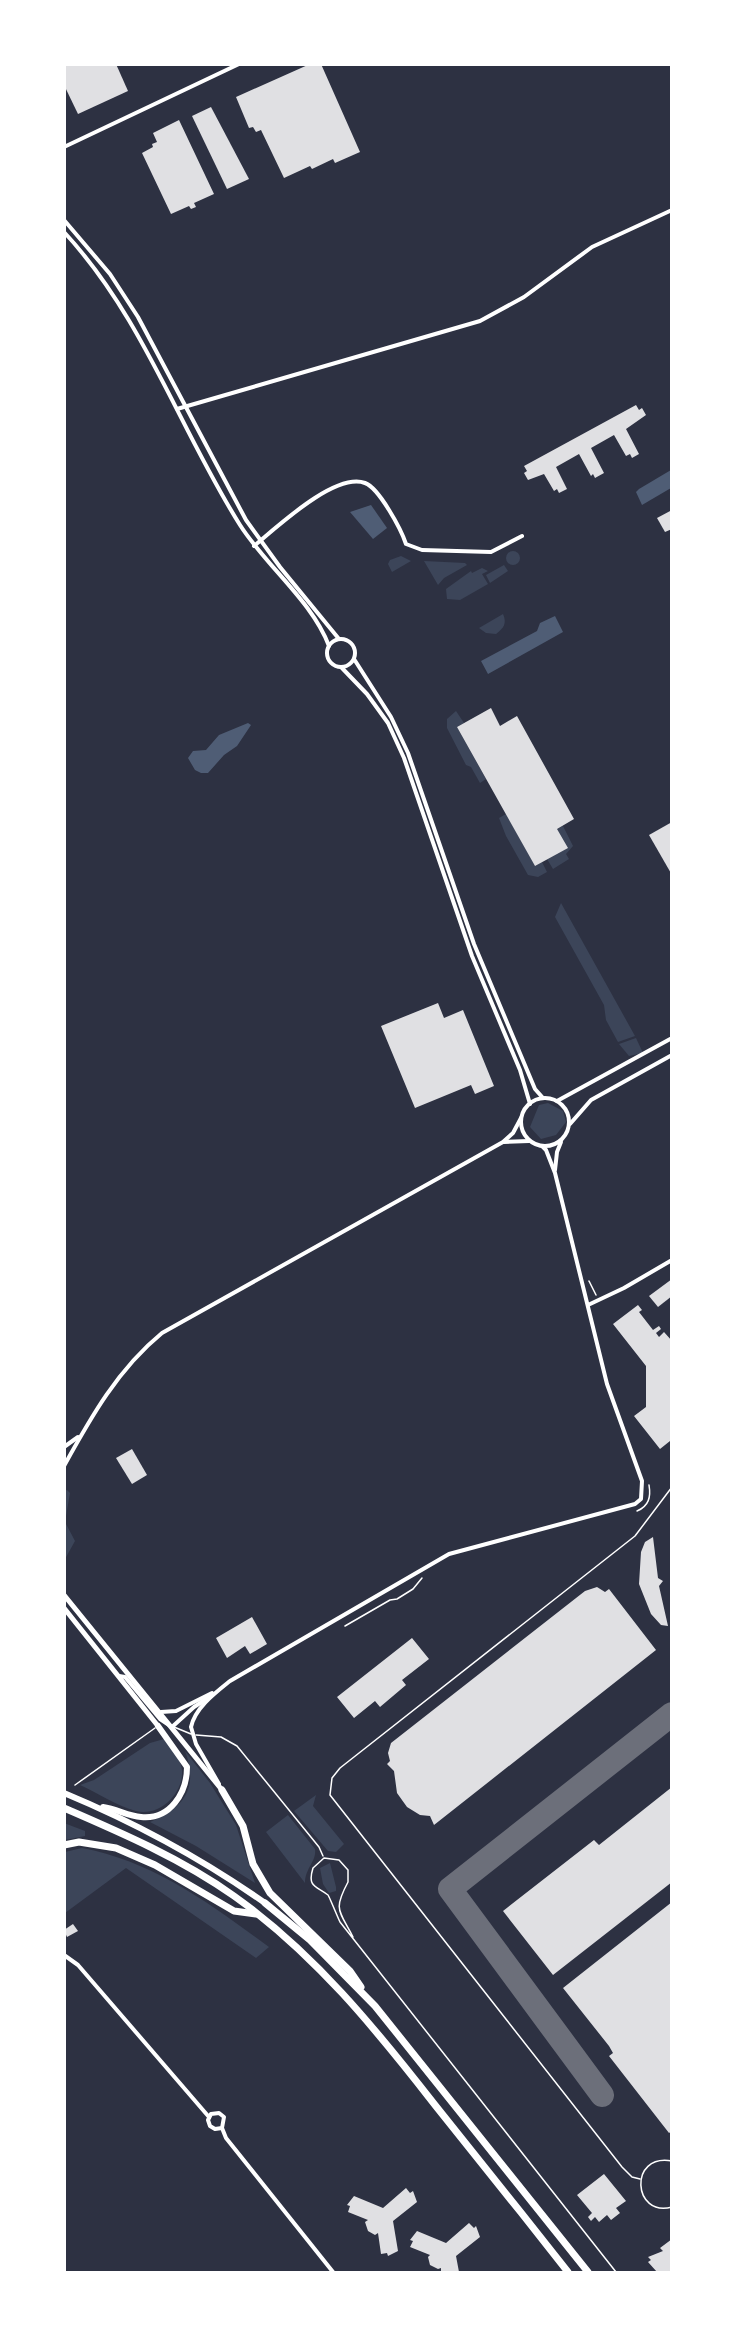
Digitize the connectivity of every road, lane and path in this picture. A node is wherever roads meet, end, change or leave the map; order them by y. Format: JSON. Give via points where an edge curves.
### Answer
{"nodes":[{"id":1,"x":239,"y":64,"type":"edge"},
{"id":2,"x":64,"y":147,"type":"edge"},
{"id":3,"x":672,"y":210,"type":"edge"},
{"id":4,"x":64,"y":220,"type":"edge"},
{"id":5,"x":64,"y":232,"type":"edge"},
{"id":6,"x":186,"y":406,"type":"junction"},
{"id":7,"x":177,"y":409,"type":"junction"},
{"id":8,"x":522,"y":536,"type":"dead end"},
{"id":9,"x":261,"y":541,"type":"junction"},
{"id":10,"x":254,"y":546,"type":"junction"},
{"id":11,"x":339,"y":639,"type":"junction"},
{"id":12,"x":329,"y":646,"type":"junction"},
{"id":13,"x":354,"y":659,"type":"junction"},
{"id":14,"x":341,"y":668,"type":"junction"},
{"id":15,"x":670,"y":1040,"type":"edge"},
{"id":16,"x":672,"y":1055,"type":"edge"},
{"id":17,"x":543,"y":1098,"type":"junction"},
{"id":18,"x":557,"y":1101,"type":"junction"},
{"id":19,"x":530,"y":1104,"type":"junction"},
{"id":20,"x":521,"y":1118,"type":"junction"},
{"id":21,"x":569,"y":1125,"type":"junction"},
{"id":22,"x":562,"y":1139,"type":"junction"},
{"id":23,"x":529,"y":1141,"type":"junction"},
{"id":24,"x":503,"y":1142,"type":"junction"},
{"id":25,"x":542,"y":1146,"type":"junction"},
{"id":26,"x":555,"y":1173,"type":"junction"},
{"id":27,"x":672,"y":1260,"type":"edge"},
{"id":28,"x":586,"y":1277,"type":"dead end"},
{"id":29,"x":597,"y":1300,"type":"junction"},
{"id":30,"x":588,"y":1305,"type":"junction"},
{"id":31,"x":81,"y":1435,"type":"junction"},
{"id":32,"x":64,"y":1447,"type":"edge"},
{"id":33,"x":65,"y":1464,"type":"edge"},
{"id":34,"x":648,"y":1483,"type":"dead end"},
{"id":35,"x":672,"y":1487,"type":"edge"},
{"id":36,"x":627,"y":1513,"type":"dead end"},
{"id":37,"x":428,"y":1574,"type":"dead end"},
{"id":38,"x":64,"y":1595,"type":"edge"},
{"id":39,"x":64,"y":1608,"type":"edge"},
{"id":40,"x":345,"y":1626,"type":"dead end"},
{"id":41,"x":219,"y":1690,"type":"junction"},
{"id":42,"x":211,"y":1696,"type":"junction"},
{"id":43,"x":160,"y":1719,"type":"junction"},
{"id":44,"x":172,"y":1727,"type":"junction"},
{"id":45,"x":192,"y":1735,"type":"junction"},
{"id":46,"x":75,"y":1785,"type":"dead end"},
{"id":47,"x":222,"y":1790,"type":"junction"},
{"id":48,"x":64,"y":1793,"type":"edge"},
{"id":49,"x":97,"y":1807,"type":"junction"},
{"id":50,"x":64,"y":1808,"type":"edge"},
{"id":51,"x":64,"y":1845,"type":"edge"},
{"id":52,"x":324,"y":1858,"type":"junction"},
{"id":53,"x":265,"y":1903,"type":"joint"},
{"id":54,"x":258,"y":1915,"type":"junction"},
{"id":55,"x":353,"y":1937,"type":"junction"},
{"id":56,"x":64,"y":1955,"type":"edge"},
{"id":57,"x":375,"y":2006,"type":"junction"},
{"id":58,"x":209,"y":2117,"type":"junction"},
{"id":59,"x":222,"y":2128,"type":"junction"},
{"id":60,"x":672,"y":2161,"type":"edge"},
{"id":61,"x":640,"y":2179,"type":"junction"},
{"id":62,"x":672,"y":2207,"type":"edge"},
{"id":63,"x":333,"y":2272,"type":"edge"},
{"id":64,"x":568,"y":2272,"type":"edge"},
{"id":65,"x":588,"y":2272,"type":"edge"},
{"id":66,"x":616,"y":2272,"type":"edge"}],
"edges":[{"from":1,"to":2,"type":"street"},
{"from":3,"to":6,"type":"street","via":[[592,247],[524,297],[474,324]]},
{"from":4,"to":6,"type":"street","via":[[110,274]]},
{"from":5,"to":7,"type":"street","via":[[103,278],[126,313]]},
{"from":6,"to":7,"type":"street"},
{"from":6,"to":9,"type":"street","via":[[236,504]]},
{"from":7,"to":10,"type":"street"},
{"from":8,"to":9,"type":"street","via":[[492,552],[422,550],[406,544],[371,486],[355,481],[316,496]]},
{"from":9,"to":10,"type":"street"},
{"from":9,"to":11,"type":"street"},
{"from":10,"to":12,"type":"street","via":[[317,621]]},
{"from":11,"to":12,"type":"street"},
{"from":11,"to":13,"type":"street","via":[[352,643]]},
{"from":12,"to":14,"type":"street","via":[[329,661]]},
{"from":13,"to":14,"type":"street"},
{"from":13,"to":17,"type":"street","via":[[391,717],[408,753],[496,1000],[535,1089]]},
{"from":14,"to":19,"type":"street","via":[[367,693],[388,723],[404,758],[482,983],[520,1070]]},
{"from":15,"to":18,"type":"street"},
{"from":16,"to":21,"type":"street","via":[[591,1100]]},
{"from":17,"to":18,"type":"street"},
{"from":17,"to":19,"type":"street"},
{"from":18,"to":21,"type":"street","via":[[566,1110]]},
{"from":19,"to":20,"type":"street"},
{"from":20,"to":23,"type":"street"},
{"from":20,"to":24,"type":"street"},
{"from":21,"to":22,"type":"street"},
{"from":22,"to":25,"type":"street"},
{"from":22,"to":26,"type":"street"},
{"from":23,"to":24,"type":"street"},
{"from":23,"to":25,"type":"street"},
{"from":24,"to":31,"type":"street","via":[[162,1333],[123,1370]]},
{"from":25,"to":26,"type":"street"},
{"from":26,"to":30,"type":"street"},
{"from":27,"to":29,"type":"street"},
{"from":28,"to":29,"type":"path","via":[[595,1288]]},
{"from":29,"to":30,"type":"street"},
{"from":30,"to":41,"type":"street","via":[[609,1392],[642,1481],[643,1494],[638,1503],[448,1554]]},
{"from":31,"to":32,"type":"street"},
{"from":31,"to":33,"type":"street"},
{"from":34,"to":36,"type":"path","via":[[650,1498],[646,1505]]},
{"from":35,"to":61,"type":"lane","via":[[635,1536],[340,1768],[332,1778],[330,1795],[603,2144],[628,2174]]},
{"from":37,"to":40,"type":"path","via":[[397,1599]]},
{"from":38,"to":43,"type":"main road"},
{"from":39,"to":43,"type":"main road","via":[[118,1676]]},
{"from":41,"to":42,"type":"street"},
{"from":41,"to":43,"type":"street"},
{"from":42,"to":44,"type":"street"},
{"from":42,"to":45,"type":"street","via":[[193,1719]]},
{"from":43,"to":44,"type":"main road"},
{"from":43,"to":44,"type":"lane"},
{"from":43,"to":46,"type":"lane"},
{"from":43,"to":49,"type":"highway","via":[[187,1767],[185,1786],[178,1800],[164,1812],[148,1817]]},
{"from":44,"to":45,"type":"lane"},
{"from":44,"to":47,"type":"main road"},
{"from":45,"to":47,"type":"street"},
{"from":45,"to":52,"type":"lane","via":[[221,1737],[237,1746]]},
{"from":47,"to":57,"type":"highway","via":[[243,1826],[253,1864],[270,1893],[350,1971]]},
{"from":48,"to":49,"type":"highway"},
{"from":49,"to":53,"type":"highway","via":[[183,1849]]},
{"from":50,"to":54,"type":"highway","via":[[168,1857],[233,1895]]},
{"from":51,"to":54,"type":"highway","via":[[79,1842],[116,1848],[164,1869],[234,1911]]},
{"from":52,"to":55,"type":"lane","via":[[313,1868],[311,1879],[318,1891],[329,1895],[340,1922]]},
{"from":52,"to":55,"type":"lane","via":[[339,1860],[348,1870],[339,1909]]},
{"from":53,"to":57,"type":"highway","via":[[310,1940]]},
{"from":54,"to":64,"type":"highway","via":[[299,1948],[377,2032]]},
{"from":55,"to":66,"type":"lane"},
{"from":56,"to":58,"type":"street","via":[[78,1965]]},
{"from":57,"to":65,"type":"highway"},
{"from":58,"to":59,"type":"street","via":[[210,2126]]},
{"from":58,"to":59,"type":"street","via":[[215,2112],[222,2114]]},
{"from":59,"to":63,"type":"street","via":[[226,2139]]},
{"from":60,"to":61,"type":"lane","via":[[655,2161]]},
{"from":61,"to":62,"type":"lane","via":[[640,2189],[650,2204]]}]}
